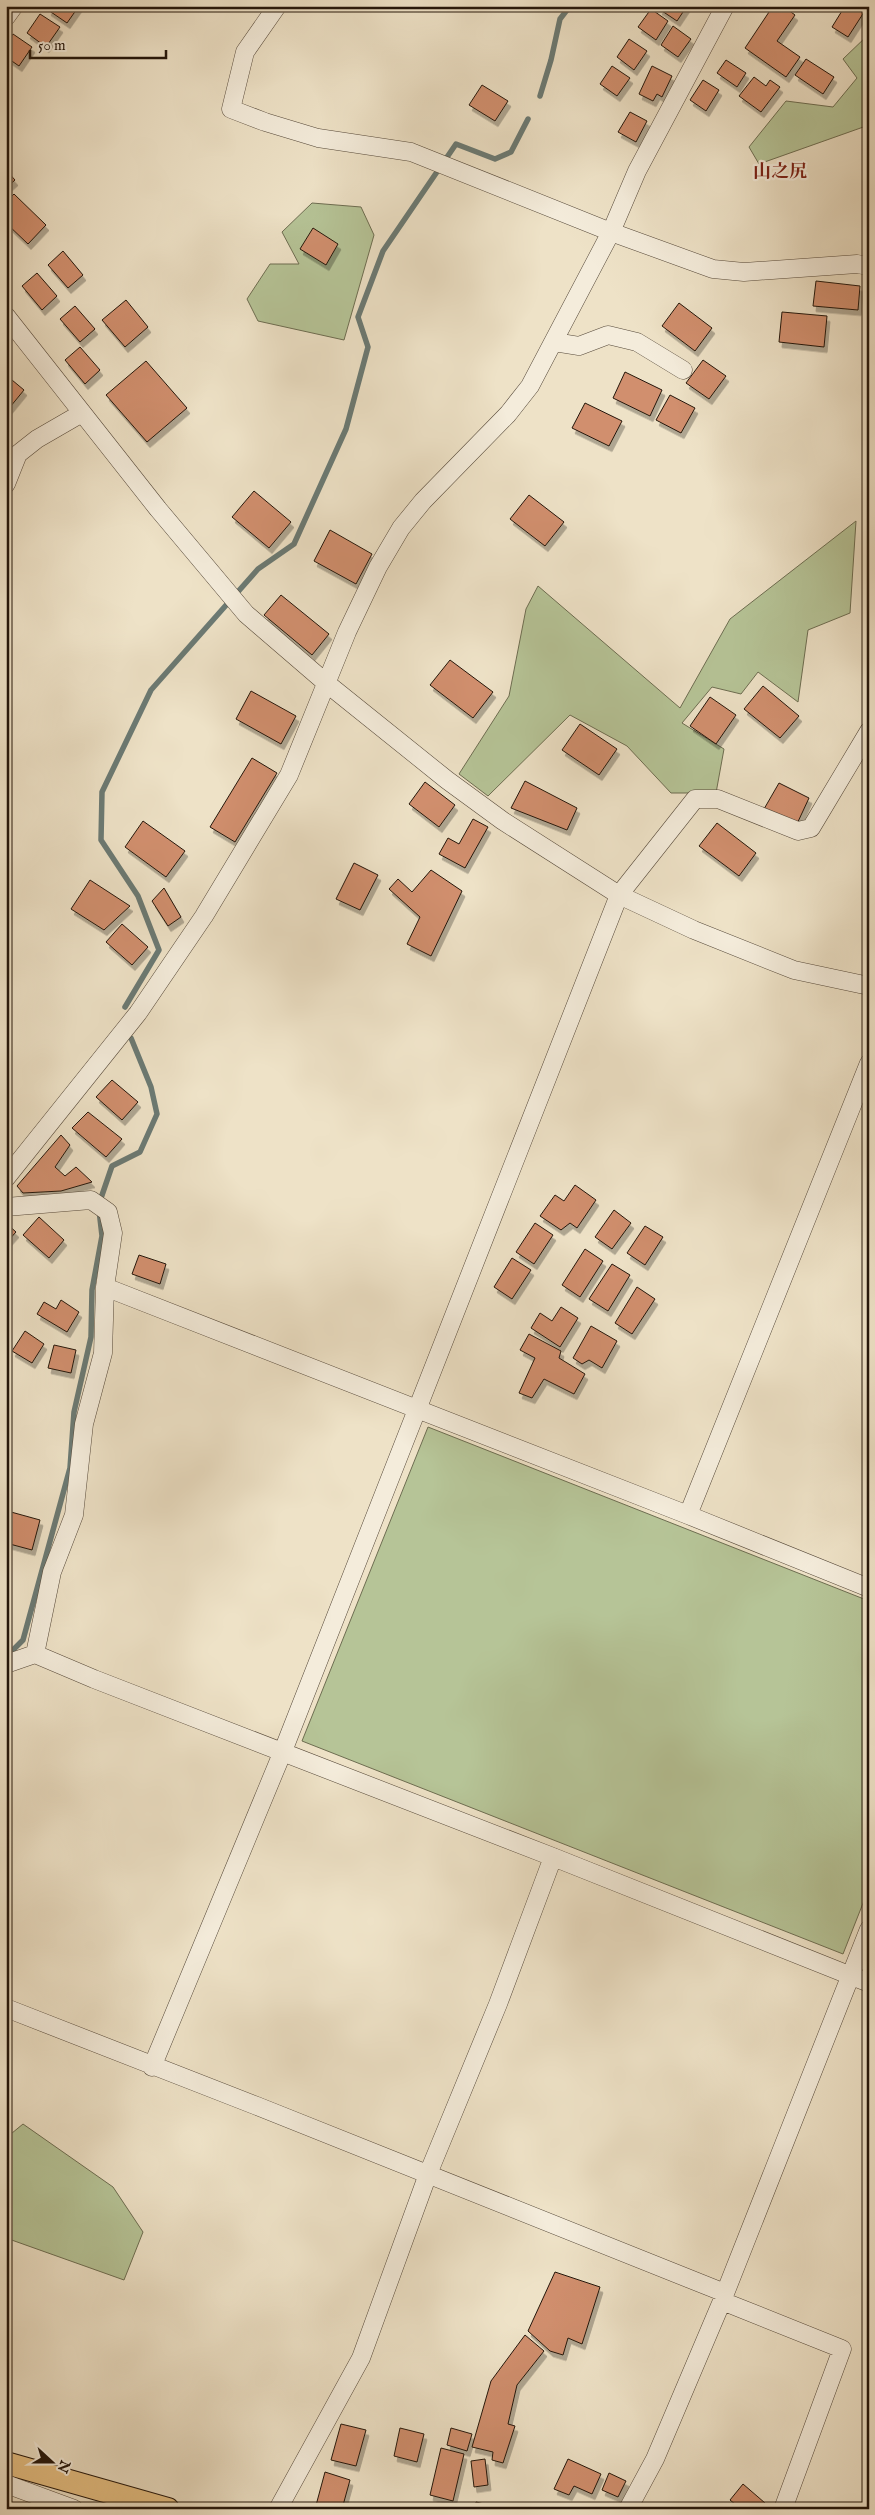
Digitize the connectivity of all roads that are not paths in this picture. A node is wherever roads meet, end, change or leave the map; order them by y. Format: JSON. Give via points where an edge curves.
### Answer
{"nodes":[{"id":1,"x":14,"y":6,"type":"edge"},
{"id":2,"x":277,"y":6,"type":"edge"},
{"id":3,"x":725,"y":6,"type":"edge"},
{"id":4,"x":6,"y":16,"type":"edge"},
{"id":5,"x":611,"y":232,"type":"junction"},
{"id":6,"x":869,"y":266,"type":"edge"},
{"id":7,"x":6,"y":316,"type":"edge"},
{"id":8,"x":554,"y":342,"type":"junction"},
{"id":9,"x":683,"y":370,"type":"dead end"},
{"id":10,"x":82,"y":413,"type":"junction"},
{"id":11,"x":6,"y":484,"type":"edge"},
{"id":12,"x":325,"y":682,"type":"junction"},
{"id":13,"x":869,"y":731,"type":"edge"},
{"id":14,"x":619,"y":895,"type":"junction"},
{"id":15,"x":869,"y":986,"type":"edge"},
{"id":16,"x":869,"y":1063,"type":"edge"},
{"id":17,"x":6,"y":1178,"type":"edge"},
{"id":18,"x":6,"y":1206,"type":"edge"},
{"id":19,"x":105,"y":1287,"type":"junction"},
{"id":20,"x":415,"y":1409,"type":"junction"},
{"id":21,"x":688,"y":1515,"type":"junction"},
{"id":22,"x":869,"y":1588,"type":"edge"},
{"id":23,"x":35,"y":1654,"type":"junction"},
{"id":24,"x":6,"y":1664,"type":"edge"},
{"id":25,"x":283,"y":1751,"type":"junction"},
{"id":26,"x":553,"y":1857,"type":"junction"},
{"id":27,"x":869,"y":1929,"type":"edge"},
{"id":28,"x":850,"y":1977,"type":"junction"},
{"id":29,"x":869,"y":1983,"type":"edge"},
{"id":30,"x":6,"y":2008,"type":"edge"},
{"id":31,"x":152,"y":2067,"type":"junction"},
{"id":32,"x":428,"y":2174,"type":"junction"},
{"id":33,"x":723,"y":2297,"type":"junction"},
{"id":34,"x":6,"y":2463,"type":"edge"},
{"id":35,"x":6,"y":2484,"type":"edge"},
{"id":36,"x":74,"y":2509,"type":"edge"},
{"id":37,"x":168,"y":2509,"type":"edge"},
{"id":38,"x":278,"y":2509,"type":"edge"},
{"id":39,"x":628,"y":2509,"type":"edge"},
{"id":40,"x":783,"y":2509,"type":"edge"}],
"edges":[{"from":1,"to":4,"type":"street"},
{"from":2,"to":5,"type":"street","via":[[245,52],[232,109],[318,138],[411,152]]},
{"from":3,"to":5,"type":"street","via":[[637,171]]},
{"from":5,"to":6,"type":"street","via":[[713,269],[744,272],[857,264]]},
{"from":5,"to":8,"type":"street"},
{"from":7,"to":10,"type":"street"},
{"from":8,"to":9,"type":"street","via":[[578,346],[608,336],[637,342]]},
{"from":8,"to":12,"type":"street","via":[[530,386],[508,414],[401,528],[378,567]]},
{"from":10,"to":11,"type":"street","via":[[18,454]]},
{"from":10,"to":12,"type":"street","via":[[246,614]]},
{"from":12,"to":14,"type":"street","via":[[503,821]]},
{"from":12,"to":17,"type":"street","via":[[288,775],[204,916],[138,1014]]},
{"from":13,"to":14,"type":"street","via":[[811,828],[798,831],[718,798],[695,799]]},
{"from":14,"to":15,"type":"street","via":[[694,930],[794,970]]},
{"from":14,"to":20,"type":"street"},
{"from":16,"to":21,"type":"street"},
{"from":18,"to":19,"type":"street","via":[[91,1200],[108,1212],[113,1233]]},
{"from":19,"to":20,"type":"street"},
{"from":19,"to":23,"type":"street","via":[[103,1353],[84,1424],[74,1515],[52,1572]]},
{"from":20,"to":21,"type":"street"},
{"from":20,"to":25,"type":"street"},
{"from":21,"to":22,"type":"street"},
{"from":23,"to":24,"type":"street"},
{"from":23,"to":25,"type":"street"},
{"from":25,"to":26,"type":"street"},
{"from":25,"to":31,"type":"street"},
{"from":26,"to":28,"type":"street"},
{"from":26,"to":32,"type":"street","via":[[498,2004]]},
{"from":27,"to":28,"type":"street"},
{"from":28,"to":29,"type":"street"},
{"from":28,"to":33,"type":"street"},
{"from":30,"to":31,"type":"street"},
{"from":31,"to":32,"type":"street"},
{"from":32,"to":33,"type":"street"},
{"from":32,"to":38,"type":"street","via":[[361,2358]]},
{"from":33,"to":39,"type":"street","via":[[655,2459]]},
{"from":33,"to":40,"type":"street","via":[[842,2349]]},
{"from":34,"to":37,"type":"main road"},
{"from":35,"to":36,"type":"street"}]}
